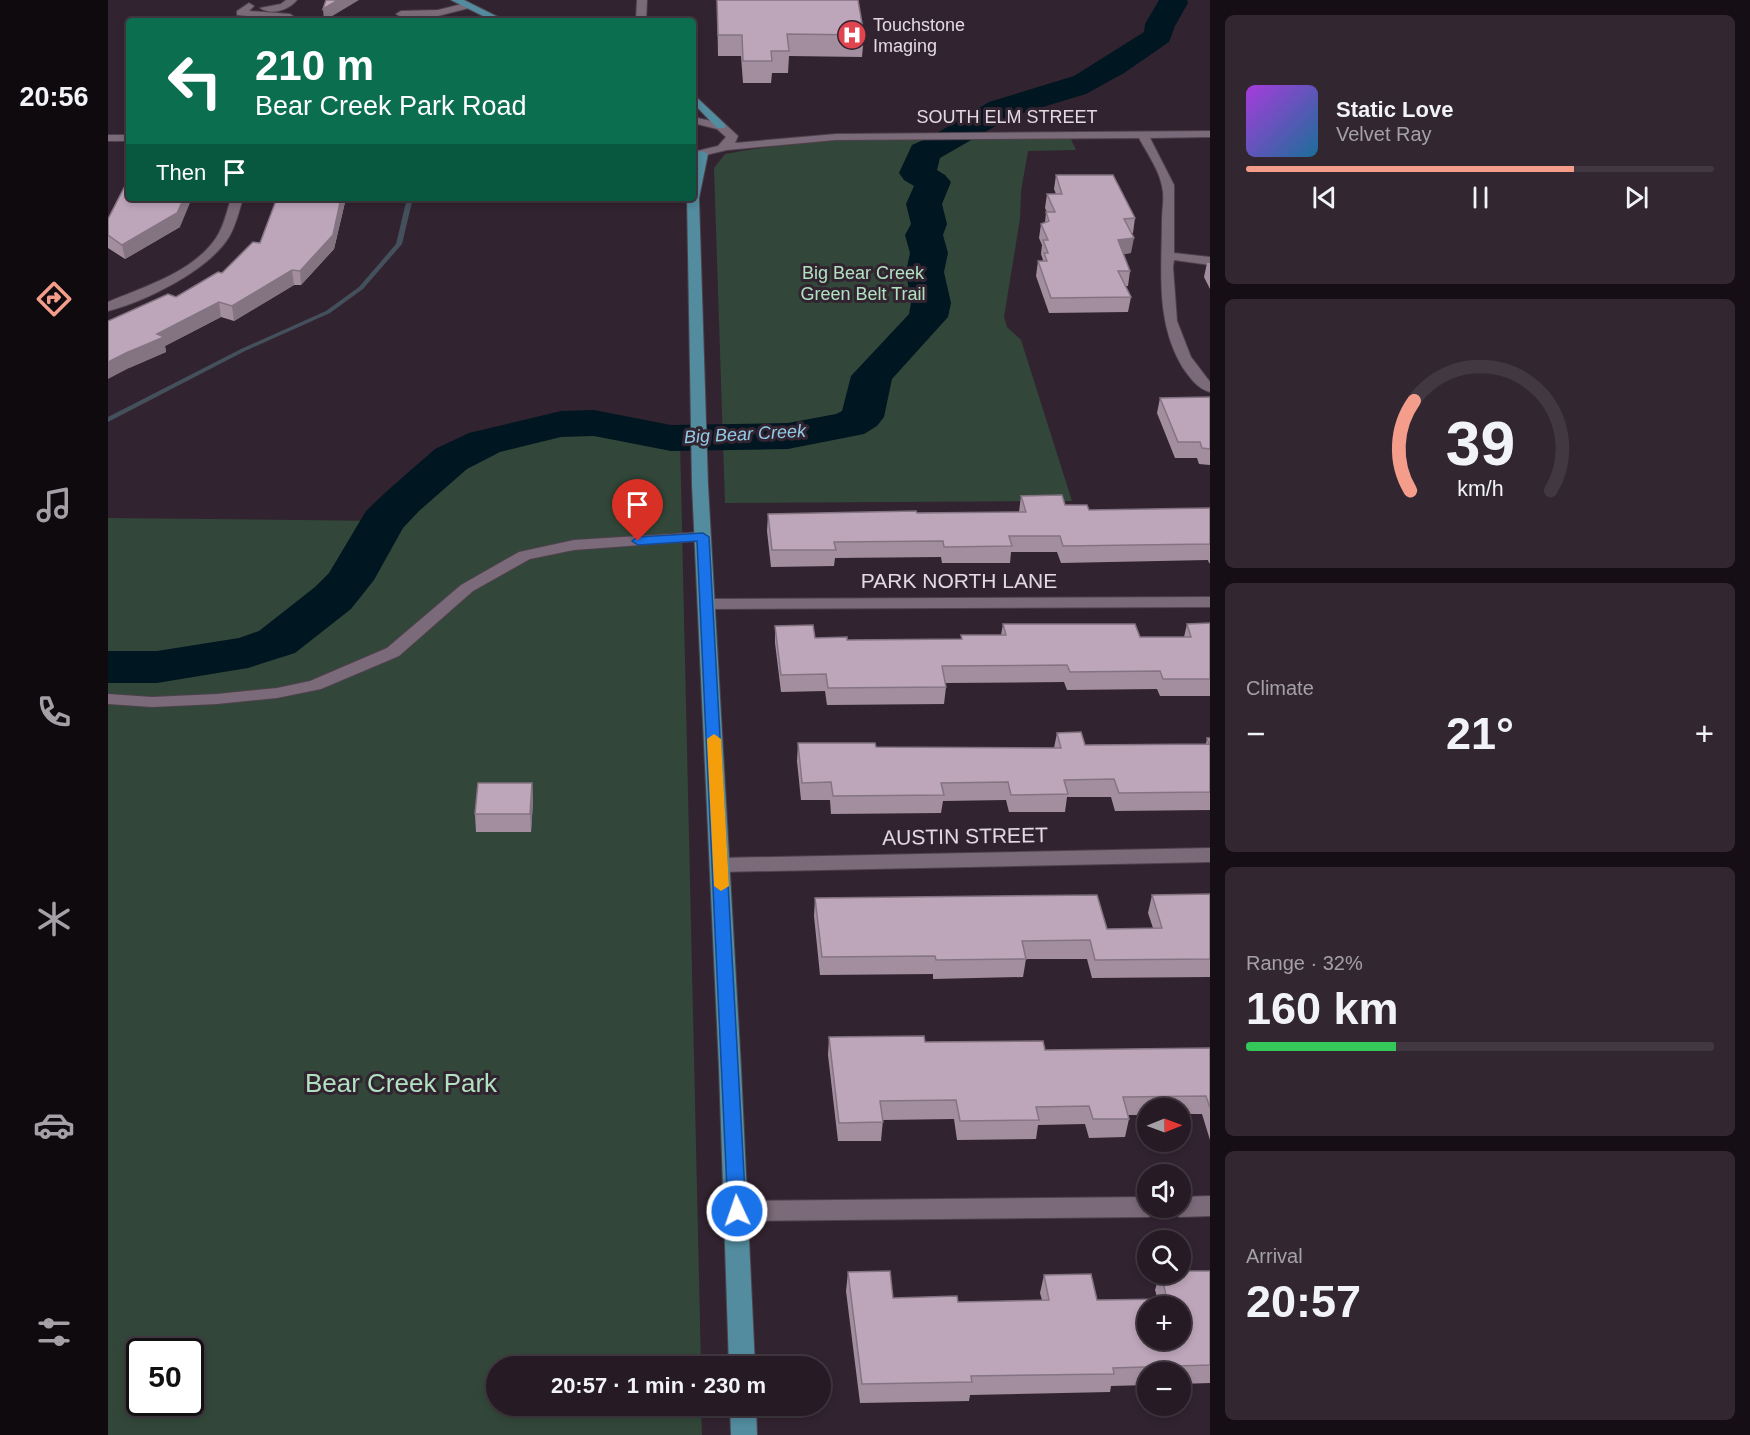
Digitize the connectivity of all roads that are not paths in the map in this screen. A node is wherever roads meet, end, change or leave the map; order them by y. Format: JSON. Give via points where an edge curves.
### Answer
{"nodes":[{"id":1,"x":292,"y":0,"type":"edge"},
{"id":2,"x":403,"y":0,"type":"edge"},
{"id":3,"x":456,"y":0,"type":"edge"},
{"id":4,"x":642,"y":0,"type":"edge"},
{"id":5,"x":249,"y":3,"type":"edge"},
{"id":6,"x":466,"y":6,"type":"junction"},
{"id":7,"x":403,"y":17,"type":"edge"},
{"id":8,"x":292,"y":18,"type":"edge"},
{"id":9,"x":494,"y":18,"type":"edge"},
{"id":10,"x":641,"y":18,"type":"edge"},
{"id":11,"x":696,"y":98,"type":"edge"},
{"id":12,"x":696,"y":121,"type":"edge"},
{"id":13,"x":735,"y":130,"type":"junction"},
{"id":14,"x":1142,"y":134,"type":"junction"},
{"id":15,"x":1210,"y":134,"type":"edge"},
{"id":16,"x":108,"y":138,"type":"edge"},
{"id":17,"x":126,"y":138,"type":"edge"},
{"id":18,"x":805,"y":138,"type":"junction"},
{"id":19,"x":725,"y":147,"type":"junction"},
{"id":20,"x":698,"y":154,"type":"edge"},
{"id":21,"x":236,"y":201,"type":"edge"},
{"id":22,"x":693,"y":201,"type":"edge"},
{"id":23,"x":1170,"y":256,"type":"junction"},
{"id":24,"x":1210,"y":261,"type":"edge"},
{"id":25,"x":108,"y":307,"type":"edge"},
{"id":26,"x":1210,"y":388,"type":"edge"},
{"id":27,"x":703,"y":537,"type":"junction"},
{"id":28,"x":1210,"y":602,"type":"edge"},
{"id":29,"x":708,"y":604,"type":"junction"},
{"id":30,"x":108,"y":699,"type":"edge"},
{"id":31,"x":1210,"y":855,"type":"edge"},
{"id":32,"x":720,"y":865,"type":"junction"},
{"id":33,"x":1210,"y":1206,"type":"edge"},
{"id":34,"x":1137,"y":1207,"type":"edge"},
{"id":35,"x":1191,"y":1207,"type":"edge"},
{"id":36,"x":737,"y":1211,"type":"junction"},
{"id":37,"x":742,"y":1356,"type":"edge"},
{"id":38,"x":743,"y":1416,"type":"edge"},
{"id":39,"x":744,"y":1435,"type":"edge"}],
"edges":[{"from":1,"to":5,"type":"street","via":[[284,7]]},
{"from":2,"to":7,"type":"street"},
{"from":3,"to":6,"type":"main road"},
{"from":4,"to":10,"type":"street"},
{"from":5,"to":8,"type":"street","via":[[240,13]]},
{"from":6,"to":7,"type":"street"},
{"from":6,"to":9,"type":"main road"},
{"from":11,"to":13,"type":"main road"},
{"from":12,"to":13,"type":"street","name":"SOUTH ELM STREET"},
{"from":13,"to":18,"type":"street","name":"SOUTH ELM STREET"},
{"from":13,"to":19,"type":"street"},
{"from":14,"to":15,"type":"street","name":"SOUTH ELM STREET"},
{"from":14,"to":18,"type":"street","name":"SOUTH ELM STREET"},
{"from":14,"to":23,"type":"street","via":[[1170,195]]},
{"from":16,"to":17,"type":"street"},
{"from":18,"to":19,"type":"street","name":"SOUTH ELM STREET"},
{"from":19,"to":20,"type":"street","name":"SOUTH ELM STREET"},
{"from":21,"to":25,"type":"street","via":[[221,240],[202,260]]},
{"from":22,"to":27,"type":"main road"},
{"from":23,"to":24,"type":"street"},
{"from":23,"to":26,"type":"street","via":[[1166,301],[1169,322],[1189,367]]},
{"from":27,"to":29,"type":"main road"},
{"from":27,"to":30,"type":"street","via":[[574,545],[525,555],[468,588],[393,652],[315,686],[217,699]]},
{"from":28,"to":29,"type":"street","name":"PARK NORTH LANE"},
{"from":29,"to":32,"type":"main road"},
{"from":31,"to":32,"type":"street","name":"AUSTIN STREET"},
{"from":32,"to":36,"type":"main road"},
{"from":33,"to":35,"type":"street"},
{"from":34,"to":36,"type":"street"},
{"from":36,"to":37,"type":"main road"},
{"from":38,"to":39,"type":"main road"}]}
